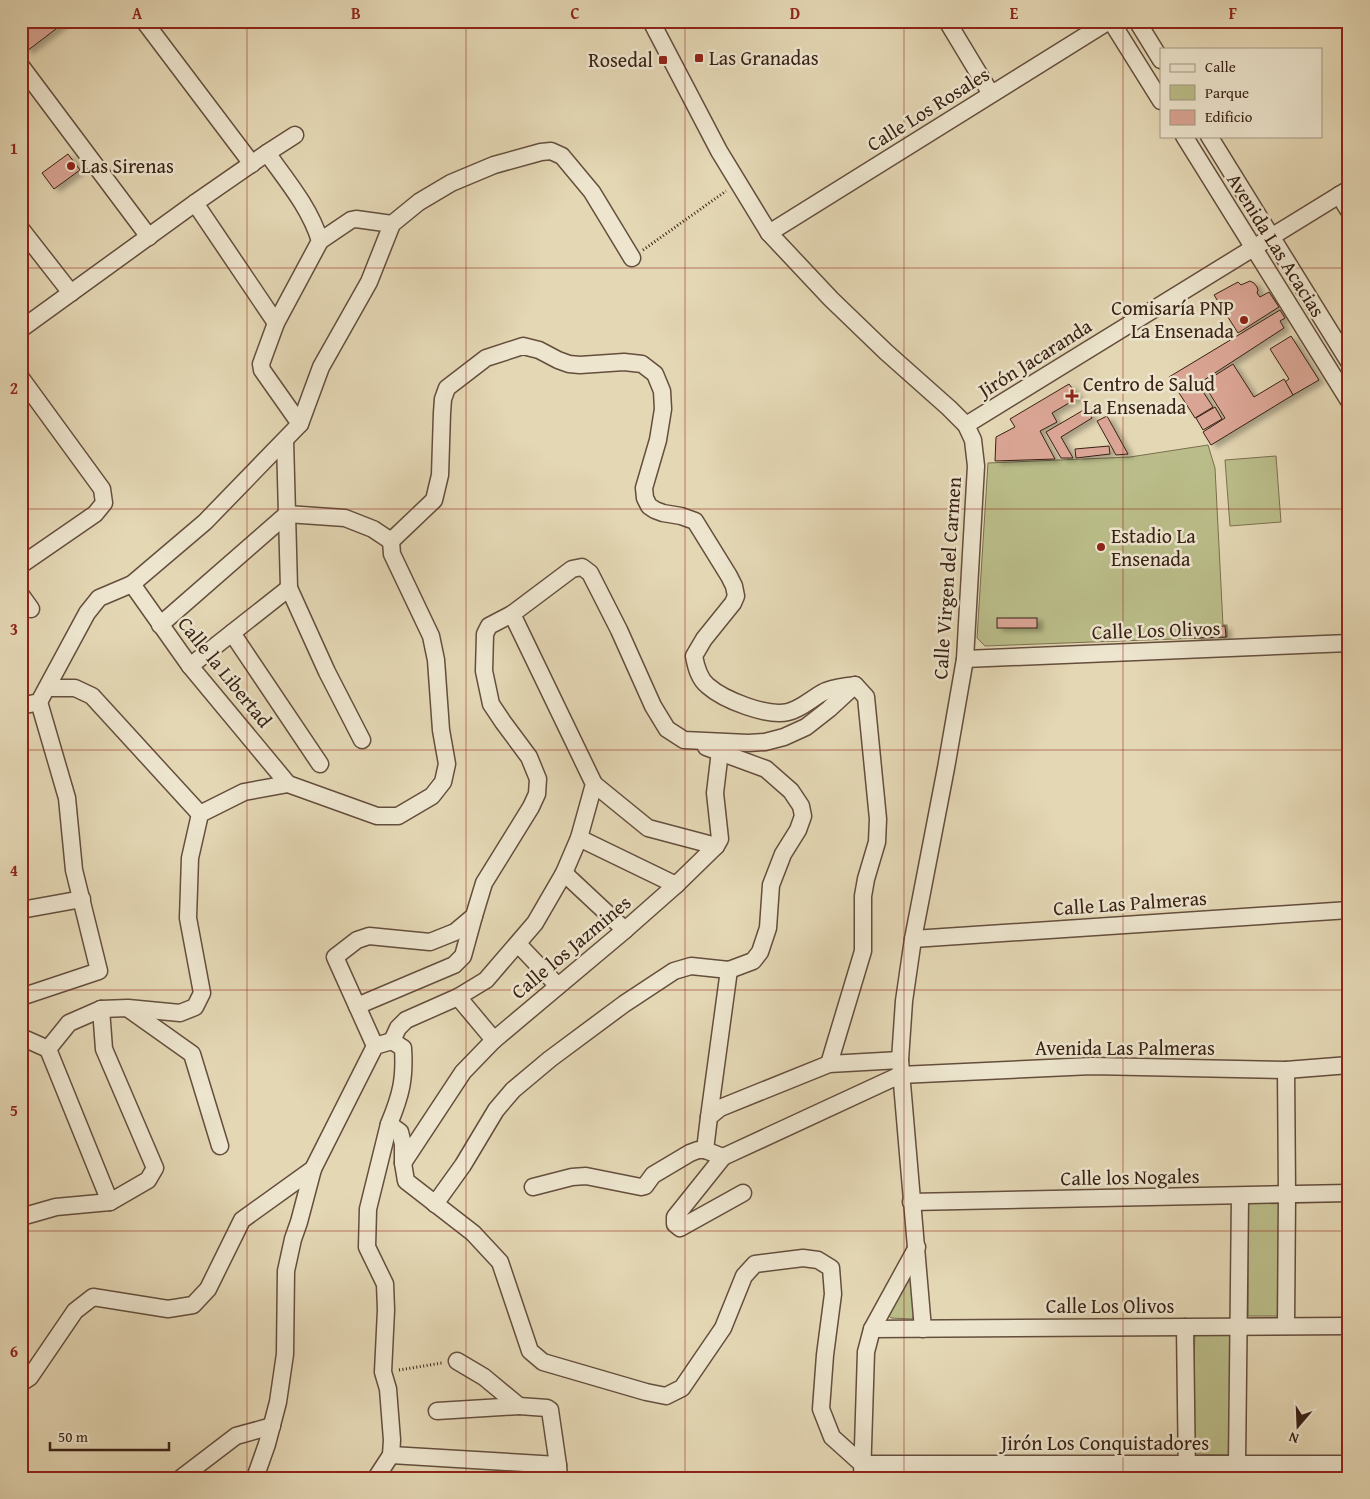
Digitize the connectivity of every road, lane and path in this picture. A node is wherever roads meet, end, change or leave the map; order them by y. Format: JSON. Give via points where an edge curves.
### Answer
{"nodes":[{"id":1,"x":144,"y":21,"type":"edge"},
{"id":2,"x":650,"y":21,"type":"edge"},
{"id":3,"x":947,"y":21,"type":"edge"},
{"id":4,"x":1110,"y":21,"type":"edge"},
{"id":5,"x":1137,"y":21,"type":"edge"},
{"id":6,"x":1160,"y":58,"type":"edge"},
{"id":7,"x":21,"y":66,"type":"edge"},
{"id":8,"x":991,"y":94,"type":"junction"},
{"id":9,"x":1160,"y":99,"type":"edge"},
{"id":10,"x":295,"y":135,"type":"dead end"},
{"id":11,"x":1185,"y":138,"type":"edge"},
{"id":12,"x":1210,"y":138,"type":"edge"},
{"id":13,"x":267,"y":153,"type":"junction"},
{"id":14,"x":252,"y":164,"type":"junction"},
{"id":15,"x":739,"y":182,"type":"junction"},
{"id":16,"x":1344,"y":192,"type":"edge"},
{"id":17,"x":195,"y":203,"type":"junction"},
{"id":18,"x":1349,"y":211,"type":"edge"},
{"id":19,"x":392,"y":224,"type":"junction"},
{"id":20,"x":21,"y":229,"type":"edge"},
{"id":21,"x":769,"y":233,"type":"junction"},
{"id":22,"x":1272,"y":236,"type":"junction"},
{"id":23,"x":149,"y":237,"type":"junction"},
{"id":24,"x":320,"y":241,"type":"junction"},
{"id":25,"x":1254,"y":247,"type":"junction"},
{"id":26,"x":632,"y":258,"type":"joint"},
{"id":27,"x":71,"y":293,"type":"junction"},
{"id":28,"x":276,"y":323,"type":"junction"},
{"id":29,"x":21,"y":329,"type":"edge"},
{"id":30,"x":1349,"y":362,"type":"edge"},
{"id":31,"x":21,"y":378,"type":"edge"},
{"id":32,"x":1349,"y":401,"type":"edge"},
{"id":33,"x":300,"y":424,"type":"junction"},
{"id":34,"x":966,"y":426,"type":"junction"},
{"id":35,"x":285,"y":440,"type":"junction"},
{"id":36,"x":287,"y":514,"type":"junction"},
{"id":37,"x":391,"y":541,"type":"junction"},
{"id":38,"x":21,"y":565,"type":"edge"},
{"id":39,"x":132,"y":584,"type":"junction"},
{"id":40,"x":289,"y":588,"type":"junction"},
{"id":41,"x":21,"y":595,"type":"edge"},
{"id":42,"x":31,"y":609,"type":"dead end"},
{"id":43,"x":512,"y":614,"type":"junction"},
{"id":44,"x":160,"y":625,"type":"junction"},
{"id":45,"x":232,"y":633,"type":"junction"},
{"id":46,"x":1349,"y":643,"type":"edge"},
{"id":47,"x":965,"y":659,"type":"junction"},
{"id":48,"x":190,"y":666,"type":"junction"},
{"id":49,"x":855,"y":685,"type":"junction"},
{"id":50,"x":43,"y":695,"type":"junction"},
{"id":51,"x":21,"y":706,"type":"edge"},
{"id":52,"x":362,"y":740,"type":"dead end"},
{"id":53,"x":684,"y":740,"type":"junction"},
{"id":54,"x":720,"y":751,"type":"junction"},
{"id":55,"x":320,"y":764,"type":"dead end"},
{"id":56,"x":288,"y":784,"type":"junction"},
{"id":57,"x":594,"y":784,"type":"junction"},
{"id":58,"x":200,"y":814,"type":"junction"},
{"id":59,"x":579,"y":838,"type":"junction"},
{"id":60,"x":716,"y":846,"type":"junction"},
{"id":61,"x":564,"y":873,"type":"junction"},
{"id":62,"x":676,"y":885,"type":"junction"},
{"id":63,"x":82,"y":900,"type":"junction"},
{"id":64,"x":21,"y":910,"type":"edge"},
{"id":65,"x":1349,"y":910,"type":"edge"},
{"id":66,"x":474,"y":916,"type":"junction"},
{"id":67,"x":625,"y":930,"type":"junction"},
{"id":68,"x":913,"y":939,"type":"junction"},
{"id":69,"x":518,"y":944,"type":"junction"},
{"id":70,"x":729,"y":970,"type":"junction"},
{"id":71,"x":558,"y":986,"type":"junction"},
{"id":72,"x":21,"y":997,"type":"edge"},
{"id":73,"x":458,"y":997,"type":"junction"},
{"id":74,"x":357,"y":1006,"type":"junction"},
{"id":75,"x":128,"y":1008,"type":"junction"},
{"id":76,"x":101,"y":1009,"type":"junction"},
{"id":77,"x":21,"y":1038,"type":"edge"},
{"id":78,"x":494,"y":1040,"type":"junction"},
{"id":79,"x":392,"y":1041,"type":"junction"},
{"id":80,"x":375,"y":1046,"type":"junction"},
{"id":81,"x":48,"y":1049,"type":"junction"},
{"id":82,"x":829,"y":1064,"type":"junction"},
{"id":83,"x":1349,"y":1066,"type":"edge"},
{"id":84,"x":900,"y":1067,"type":"junction"},
{"id":85,"x":1286,"y":1070,"type":"junction"},
{"id":86,"x":709,"y":1117,"type":"junction"},
{"id":87,"x":389,"y":1124,"type":"junction"},
{"id":88,"x":220,"y":1146,"type":"dead end"},
{"id":89,"x":706,"y":1150,"type":"junction"},
{"id":90,"x":723,"y":1157,"type":"junction"},
{"id":91,"x":403,"y":1163,"type":"junction"},
{"id":92,"x":313,"y":1169,"type":"junction"},
{"id":93,"x":533,"y":1187,"type":"dead end"},
{"id":94,"x":743,"y":1193,"type":"dead end"},
{"id":95,"x":1349,"y":1193,"type":"edge"},
{"id":96,"x":1287,"y":1194,"type":"junction"},
{"id":97,"x":1240,"y":1196,"type":"junction"},
{"id":98,"x":110,"y":1202,"type":"junction"},
{"id":99,"x":911,"y":1202,"type":"junction"},
{"id":100,"x":435,"y":1204,"type":"junction"},
{"id":101,"x":21,"y":1217,"type":"edge"},
{"id":102,"x":917,"y":1247,"type":"junction"},
{"id":103,"x":1286,"y":1326,"type":"junction"},
{"id":104,"x":1349,"y":1326,"type":"edge"},
{"id":105,"x":1185,"y":1327,"type":"junction"},
{"id":106,"x":1239,"y":1327,"type":"junction"},
{"id":107,"x":923,"y":1329,"type":"junction"},
{"id":108,"x":872,"y":1330,"type":"junction"},
{"id":109,"x":457,"y":1361,"type":"joint"},
{"id":110,"x":383,"y":1372,"type":"junction"},
{"id":111,"x":21,"y":1383,"type":"edge"},
{"id":112,"x":519,"y":1406,"type":"junction"},
{"id":113,"x":437,"y":1410,"type":"dead end"},
{"id":114,"x":272,"y":1426,"type":"junction"},
{"id":115,"x":391,"y":1455,"type":"junction"},
{"id":116,"x":1237,"y":1464,"type":"junction"},
{"id":117,"x":1349,"y":1464,"type":"edge"},
{"id":118,"x":558,"y":1471,"type":"edge"},
{"id":119,"x":862,"y":1471,"type":"edge"},
{"id":120,"x":1187,"y":1471,"type":"edge"},
{"id":121,"x":181,"y":1478,"type":"edge"},
{"id":122,"x":255,"y":1478,"type":"edge"},
{"id":123,"x":376,"y":1478,"type":"edge"}],
"edges":[{"from":1,"to":14,"type":"street"},
{"from":2,"to":15,"type":"street","name":"Calle Virgen del Carmen"},
{"from":3,"to":8,"type":"street"},
{"from":4,"to":8,"type":"street","name":"Calle Los Rosales"},
{"from":4,"to":9,"type":"street"},
{"from":5,"to":6,"type":"street"},
{"from":7,"to":23,"type":"street"},
{"from":8,"to":21,"type":"street","name":"Calle Los Rosales"},
{"from":10,"to":13,"type":"street"},
{"from":11,"to":25,"type":"street","name":"Avenida Las Acacias"},
{"from":12,"to":22,"type":"street","name":"Avenida Las Acacias"},
{"from":13,"to":14,"type":"street"},
{"from":13,"to":24,"type":"street","via":[[314,222]]},
{"from":14,"to":17,"type":"street"},
{"from":15,"to":21,"type":"street","name":"Calle Virgen del Carmen"},
{"from":15,"to":26,"type":"path"},
{"from":16,"to":18,"type":"street"},
{"from":16,"to":22,"type":"street","name":"Jirón Jacaranda"},
{"from":17,"to":23,"type":"street"},
{"from":17,"to":28,"type":"street"},
{"from":19,"to":24,"type":"street","via":[[351,220]]},
{"from":19,"to":26,"type":"street","via":[[419,202],[451,183],[494,165],[551,151],[562,156],[592,192]]},
{"from":19,"to":33,"type":"street","via":[[369,282],[321,367]]},
{"from":20,"to":27,"type":"street"},
{"from":21,"to":34,"type":"street","name":"Calle Virgen del Carmen","via":[[831,299]]},
{"from":22,"to":25,"type":"street","name":"Jirón Jacaranda"},
{"from":22,"to":30,"type":"street","name":"Avenida Las Acacias"},
{"from":23,"to":27,"type":"street"},
{"from":24,"to":28,"type":"street"},
{"from":25,"to":32,"type":"street","name":"Avenida Las Acacias"},
{"from":25,"to":34,"type":"street","name":"Jirón Jacaranda"},
{"from":27,"to":29,"type":"street"},
{"from":28,"to":33,"type":"street","via":[[261,368]]},
{"from":31,"to":38,"type":"street","via":[[102,489],[104,502],[95,514]]},
{"from":33,"to":35,"type":"street"},
{"from":34,"to":47,"type":"street","name":"Calle Virgen del Carmen","via":[[973,440],[976,466]]},
{"from":35,"to":36,"type":"street"},
{"from":35,"to":39,"type":"street","via":[[205,522]]},
{"from":36,"to":37,"type":"street","via":[[345,518],[373,529]]},
{"from":36,"to":40,"type":"street"},
{"from":36,"to":44,"type":"street"},
{"from":37,"to":49,"type":"street","via":[[434,500],[440,475],[443,400],[447,388],[486,358],[523,346],[569,364],[642,364],[655,374],[662,391],[663,409],[644,488],[645,498],[655,510],[695,521],[734,586],[736,596],[733,602],[694,656],[697,670],[707,686],[748,708],[788,712],[821,693]]},
{"from":37,"to":56,"type":"street","via":[[392,554],[431,636],[447,764],[443,782],[432,796],[398,816],[377,816]]},
{"from":39,"to":44,"type":"street","name":"Calle la Libertad"},
{"from":39,"to":50,"type":"street","via":[[99,598],[87,613]]},
{"from":40,"to":45,"type":"street"},
{"from":40,"to":52,"type":"street"},
{"from":41,"to":42,"type":"street"},
{"from":43,"to":53,"type":"street","via":[[572,570],[582,567],[590,573],[653,706],[667,729]]},
{"from":43,"to":57,"type":"street"},
{"from":43,"to":66,"type":"street","via":[[489,626],[485,634],[484,671],[492,704],[529,757],[538,779],[537,794],[484,883]]},
{"from":44,"to":48,"type":"street","name":"Calle la Libertad"},
{"from":45,"to":48,"type":"street"},
{"from":45,"to":55,"type":"street"},
{"from":46,"to":47,"type":"street","name":"Calle Los Olivos"},
{"from":47,"to":68,"type":"street","name":"Calle Virgen del Carmen"},
{"from":48,"to":56,"type":"street","name":"Calle la Libertad"},
{"from":49,"to":53,"type":"street","via":[[806,727],[784,737],[748,743]]},
{"from":49,"to":82,"type":"street","via":[[866,696],[878,819],[877,842],[863,896],[863,951]]},
{"from":50,"to":51,"type":"street"},
{"from":50,"to":58,"type":"street","via":[[75,688],[92,696]]},
{"from":50,"to":63,"type":"street","via":[[67,798],[74,870]]},
{"from":53,"to":54,"type":"street"},
{"from":54,"to":60,"type":"street","via":[[715,793],[720,839]]},
{"from":54,"to":70,"type":"street","via":[[766,769],[791,791],[801,806],[803,816],[771,884],[768,928],[760,952],[753,961]]},
{"from":56,"to":58,"type":"street","via":[[244,792]]},
{"from":57,"to":59,"type":"street"},
{"from":57,"to":60,"type":"street","via":[[648,828]]},
{"from":58,"to":75,"type":"street","via":[[190,858],[188,918],[202,993],[195,1007],[180,1013]]},
{"from":59,"to":61,"type":"street"},
{"from":59,"to":62,"type":"street"},
{"from":60,"to":62,"type":"street","name":"Calle los Jazmines"},
{"from":61,"to":67,"type":"street"},
{"from":61,"to":69,"type":"street","via":[[535,923]]},
{"from":62,"to":67,"type":"street","name":"Calle los Jazmines"},
{"from":63,"to":64,"type":"street"},
{"from":63,"to":72,"type":"street","via":[[99,971]]},
{"from":65,"to":68,"type":"street","name":"Calle Las Palmeras"},
{"from":66,"to":74,"type":"street","via":[[463,956],[454,965]]},
{"from":66,"to":74,"type":"street","via":[[455,932],[430,942],[369,936],[357,940],[336,957]]},
{"from":67,"to":71,"type":"street","name":"Calle los Jazmines"},
{"from":68,"to":84,"type":"street","name":"Calle Virgen del Carmen","via":[[904,1001]]},
{"from":69,"to":71,"type":"street"},
{"from":69,"to":73,"type":"street","via":[[486,980]]},
{"from":70,"to":86,"type":"street"},
{"from":70,"to":100,"type":"street","via":[[691,966],[674,971],[550,1059],[496,1110]]},
{"from":71,"to":78,"type":"street","name":"Calle los Jazmines"},
{"from":73,"to":78,"type":"street"},
{"from":73,"to":79,"type":"street","via":[[406,1020]]},
{"from":74,"to":80,"type":"street"},
{"from":75,"to":76,"type":"street"},
{"from":75,"to":88,"type":"street","via":[[192,1054]]},
{"from":76,"to":81,"type":"street","via":[[69,1023]]},
{"from":76,"to":98,"type":"street","via":[[104,1049],[155,1168],[148,1180]]},
{"from":77,"to":81,"type":"street"},
{"from":78,"to":91,"type":"street","name":"Calle los Jazmines","via":[[463,1072]]},
{"from":79,"to":80,"type":"street"},
{"from":79,"to":87,"type":"street","via":[[403,1048],[404,1071],[399,1101]]},
{"from":80,"to":92,"type":"street"},
{"from":81,"to":98,"type":"street"},
{"from":82,"to":84,"type":"street","name":"Avenida Las Palmeras"},
{"from":82,"to":86,"type":"street","name":"Avenida Las Palmeras","via":[[720,1108]]},
{"from":83,"to":85,"type":"street","name":"Avenida Las Palmeras"},
{"from":84,"to":85,"type":"street","name":"Avenida Las Palmeras"},
{"from":84,"to":90,"type":"street"},
{"from":84,"to":99,"type":"street","name":"Calle Virgen del Carmen"},
{"from":85,"to":96,"type":"street"},
{"from":86,"to":89,"type":"street"},
{"from":87,"to":91,"type":"street","via":[[400,1132]]},
{"from":87,"to":110,"type":"street","via":[[368,1208],[368,1247],[385,1284]]},
{"from":89,"to":90,"type":"street"},
{"from":89,"to":93,"type":"street","via":[[690,1153],[653,1175],[641,1187],[572,1176]]},
{"from":90,"to":94,"type":"street","via":[[675,1217],[675,1224],[680,1228]]},
{"from":91,"to":100,"type":"street","via":[[406,1181]]},
{"from":92,"to":111,"type":"street","via":[[242,1220],[208,1289],[193,1305],[168,1309],[93,1297],[75,1311],[30,1377]]},
{"from":92,"to":114,"type":"street","via":[[286,1271],[285,1354]]},
{"from":95,"to":96,"type":"street","name":"Calle los Nogales"},
{"from":96,"to":97,"type":"street","name":"Calle los Nogales"},
{"from":96,"to":103,"type":"street"},
{"from":97,"to":99,"type":"street","name":"Calle los Nogales"},
{"from":97,"to":106,"type":"street"},
{"from":98,"to":101,"type":"street","via":[[56,1207]]},
{"from":99,"to":102,"type":"street","name":"Calle Virgen del Carmen"},
{"from":100,"to":119,"type":"street","via":[[473,1234],[500,1262],[530,1351],[543,1362],[666,1396],[682,1388],[722,1328],[744,1276],[755,1264],[803,1258],[818,1260],[831,1268],[833,1294],[821,1409],[832,1437]]},
{"from":102,"to":107,"type":"street","name":"Calle Virgen del Carmen"},
{"from":102,"to":108,"type":"street"},
{"from":103,"to":104,"type":"street","name":"Calle Los Olivos"},
{"from":103,"to":106,"type":"street","name":"Calle Los Olivos"},
{"from":105,"to":106,"type":"street","name":"Calle Los Olivos"},
{"from":105,"to":107,"type":"street","name":"Calle Los Olivos"},
{"from":105,"to":120,"type":"street"},
{"from":106,"to":116,"type":"street"},
{"from":107,"to":108,"type":"street","name":"Calle Los Olivos"},
{"from":108,"to":119,"type":"street","via":[[866,1352]]},
{"from":109,"to":110,"type":"path"},
{"from":109,"to":112,"type":"street","via":[[484,1377]]},
{"from":110,"to":115,"type":"street","via":[[388,1389]]},
{"from":112,"to":113,"type":"street"},
{"from":112,"to":118,"type":"street","via":[[550,1410]]},
{"from":114,"to":121,"type":"street","via":[[236,1436]]},
{"from":114,"to":122,"type":"street"},
{"from":115,"to":118,"type":"street"},
{"from":115,"to":123,"type":"street"},
{"from":116,"to":117,"type":"street","name":"Jirón Los Conquistadores"},
{"from":116,"to":120,"type":"street","name":"Jirón Los Conquistadores"},
{"from":119,"to":120,"type":"street","name":"Jirón Los Conquistadores"}]}
